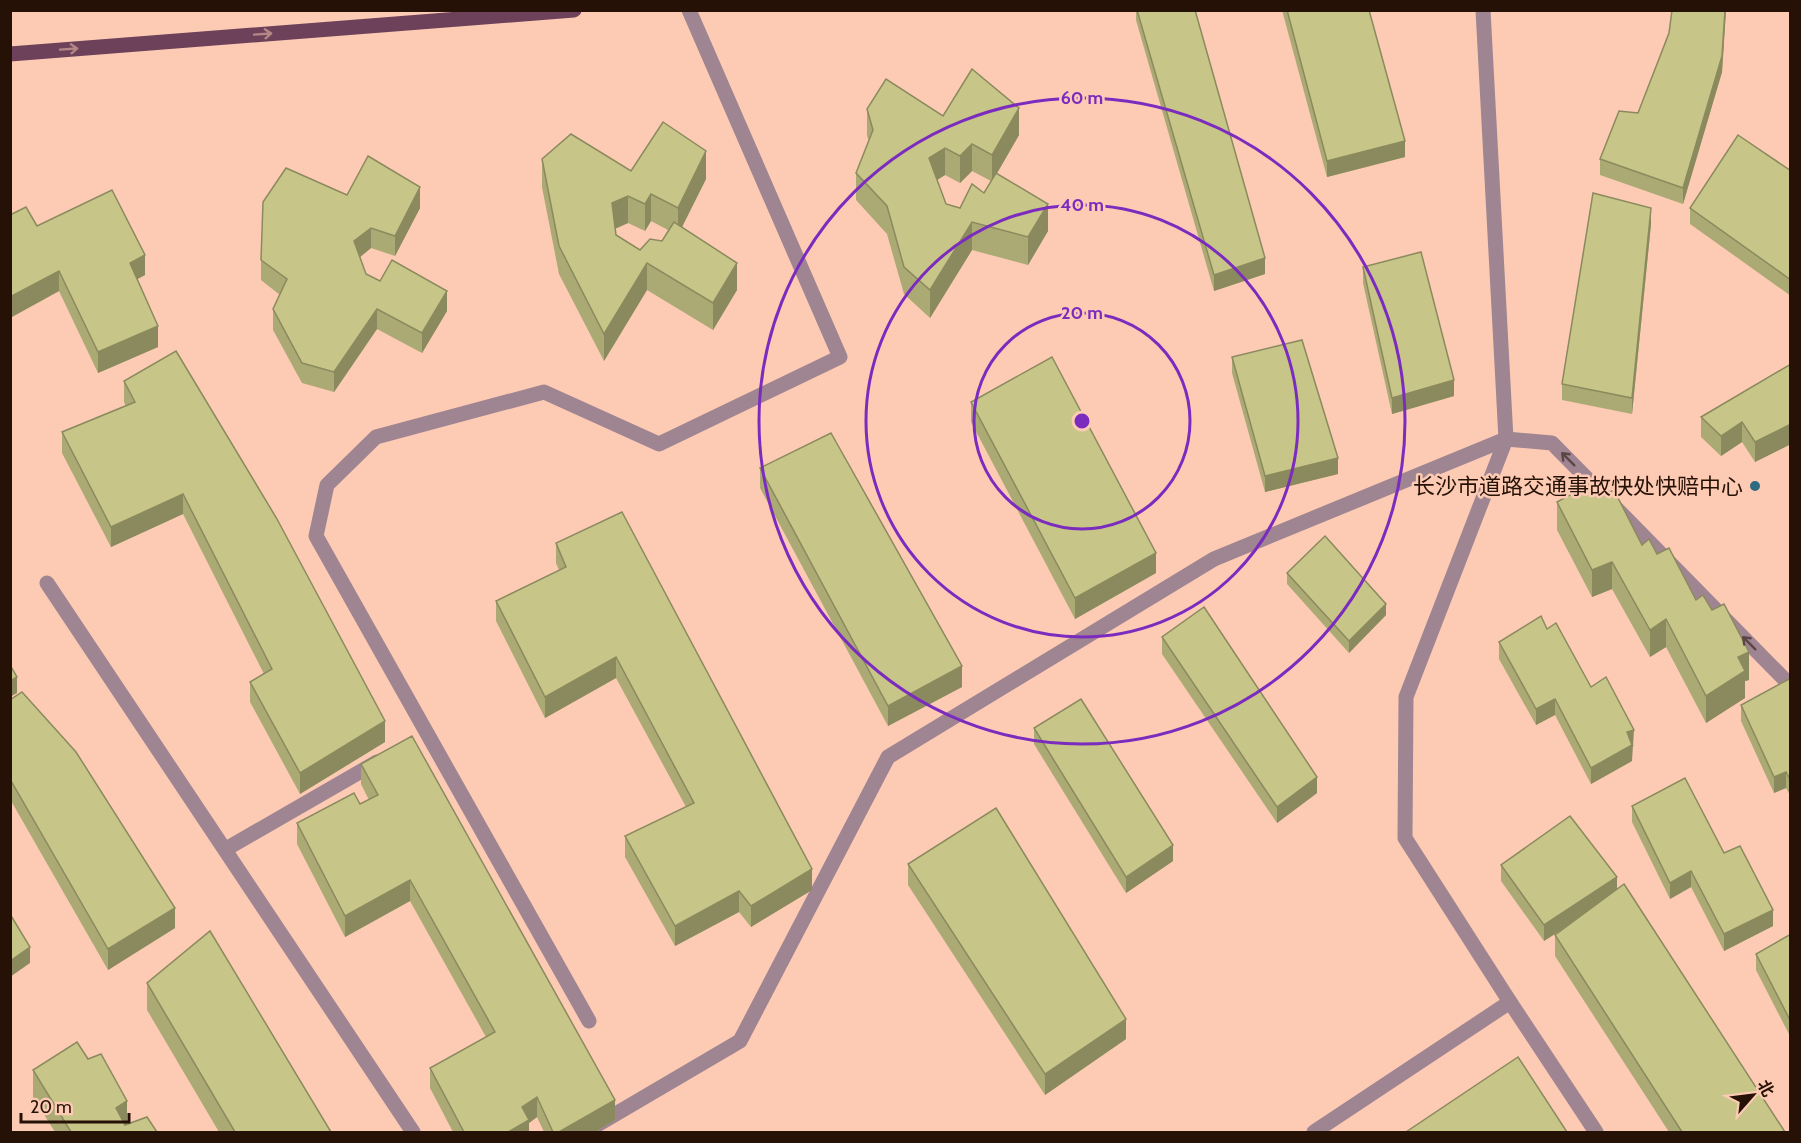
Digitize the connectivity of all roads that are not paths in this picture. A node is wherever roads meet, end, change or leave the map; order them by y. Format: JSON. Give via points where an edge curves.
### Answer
{"nodes":[{"id":1,"x":574,"y":10,"type":"edge"},
{"id":2,"x":689,"y":10,"type":"edge"},
{"id":3,"x":1484,"y":10,"type":"edge"},
{"id":4,"x":10,"y":54,"type":"edge"},
{"id":5,"x":1506,"y":439,"type":"junction"},
{"id":6,"x":47,"y":582,"type":"dead end"},
{"id":7,"x":1791,"y":685,"type":"edge"},
{"id":8,"x":386,"y":756,"type":"edge"},
{"id":9,"x":226,"y":849,"type":"junction"},
{"id":10,"x":1510,"y":1002,"type":"junction"},
{"id":11,"x":589,"y":1021,"type":"dead end"},
{"id":12,"x":413,"y":1132,"type":"edge"},
{"id":13,"x":585,"y":1132,"type":"edge"},
{"id":14,"x":1314,"y":1132,"type":"edge"},
{"id":15,"x":1596,"y":1132,"type":"edge"}],
"edges":[{"from":4,"to":1,"type":"main road","one_way":true},
{"from":2,"to":11,"type":"street","via":[[840,357],[659,444],[544,392],[376,437],[327,484],[316,536],[421,736]]},
{"from":3,"to":5,"type":"street"},
{"from":7,"to":5,"type":"street","one_way":true,"via":[[1552,443]]},
{"from":5,"to":10,"type":"street","via":[[1406,697],[1405,838]]},
{"from":5,"to":13,"type":"street","via":[[1214,559],[888,757],[740,1041]]},
{"from":6,"to":9,"type":"street"},
{"from":8,"to":9,"type":"street"},
{"from":9,"to":12,"type":"street"},
{"from":10,"to":14,"type":"street"},
{"from":10,"to":15,"type":"street"}]}
